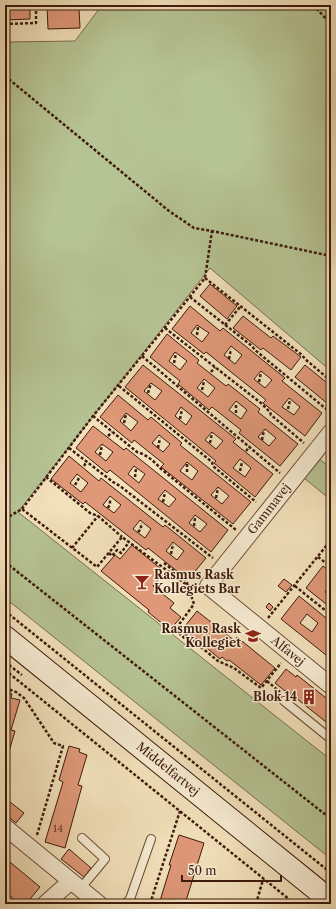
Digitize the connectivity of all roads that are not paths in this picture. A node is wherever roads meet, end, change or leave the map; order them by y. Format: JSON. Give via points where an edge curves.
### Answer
{"nodes":[{"id":1,"x":331,"y":432,"type":"edge"},
{"id":2,"x":208,"y":586,"type":"joint"},
{"id":3,"x":5,"y":637,"type":"edge"},
{"id":4,"x":331,"y":686,"type":"edge"},
{"id":5,"x":284,"y":701,"type":"dead end"},
{"id":6,"x":331,"y":739,"type":"edge"},
{"id":7,"x":5,"y":827,"type":"edge"},
{"id":8,"x":82,"y":838,"type":"dead end"},
{"id":9,"x":151,"y":839,"type":"dead end"},
{"id":10,"x":76,"y":885,"type":"junction"},
{"id":11,"x":331,"y":901,"type":"edge"},
{"id":12,"x":45,"y":904,"type":"edge"},
{"id":13,"x":99,"y":904,"type":"edge"},
{"id":14,"x":125,"y":904,"type":"edge"}],
"edges":[{"from":1,"to":2,"type":"street","name":"Gammavej"},
{"from":2,"to":4,"type":"street","name":"Alfavej"},
{"from":3,"to":11,"type":"main road","name":"Middelfartvej"},
{"from":5,"to":6,"type":"lane"},
{"from":7,"to":10,"type":"street"},
{"from":8,"to":10,"type":"lane","via":[[105,859]]},
{"from":9,"to":14,"type":"lane","via":[[130,899]]},
{"from":10,"to":12,"type":"street"},
{"from":10,"to":13,"type":"street"}]}
